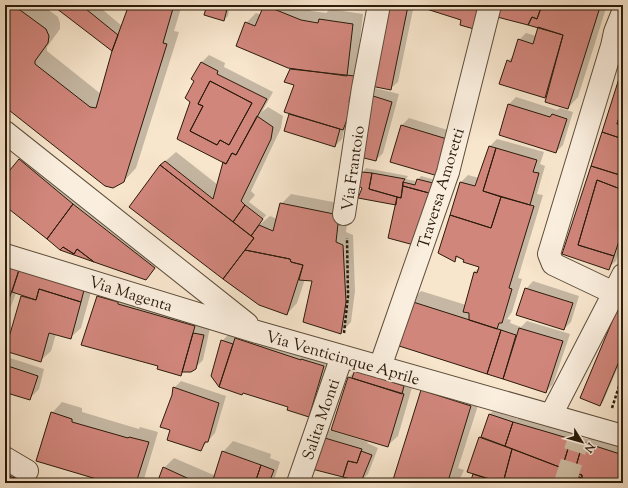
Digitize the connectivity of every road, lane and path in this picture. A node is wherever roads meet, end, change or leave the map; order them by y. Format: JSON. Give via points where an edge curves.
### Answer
{"nodes":[{"id":1,"x":379,"y":5,"type":"edge"},
{"id":2,"x":490,"y":5,"type":"edge"},
{"id":3,"x":616,"y":5,"type":"edge"},
{"id":4,"x":623,"y":11,"type":"edge"},
{"id":5,"x":5,"y":132,"type":"edge"},
{"id":6,"x":344,"y":214,"type":"joint"},
{"id":7,"x":5,"y":255,"type":"edge"},
{"id":8,"x":619,"y":284,"type":"edge"},
{"id":9,"x":257,"y":332,"type":"junction"},
{"id":10,"x":342,"y":356,"type":"junction"},
{"id":11,"x":380,"y":367,"type":"junction"},
{"id":12,"x":623,"y":374,"type":"edge"},
{"id":13,"x":551,"y":415,"type":"junction"},
{"id":14,"x":614,"y":433,"type":"edge"},
{"id":15,"x":5,"y":458,"type":"edge"},
{"id":16,"x":27,"y":471,"type":"dead end"},
{"id":17,"x":298,"y":483,"type":"edge"}],
"edges":[{"from":1,"to":6,"type":"street","name":"Via Frantoio","via":[[363,88]]},
{"from":2,"to":11,"type":"street","name":"Traversa Amoretti","via":[[448,172]]},
{"from":3,"to":4,"type":"street"},
{"from":4,"to":8,"type":"street","via":[[549,254],[553,264],[580,278]]},
{"from":5,"to":9,"type":"street","name":"Via Venticinque Aprile"},
{"from":6,"to":10,"type":"path","name":"Via Frantoio","via":[[348,296]]},
{"from":7,"to":9,"type":"street","name":"Via Magenta"},
{"from":8,"to":13,"type":"street"},
{"from":9,"to":10,"type":"street","name":"Via Venticinque Aprile"},
{"from":10,"to":11,"type":"street","name":"Via Venticinque Aprile"},
{"from":10,"to":17,"type":"street","name":"Salita Monti"},
{"from":11,"to":13,"type":"street","name":"Via Venticinque Aprile"},
{"from":12,"to":14,"type":"path"},
{"from":13,"to":14,"type":"street","name":"Via Venticinque Aprile","via":[[580,433]]},
{"from":15,"to":16,"type":"street"}]}
